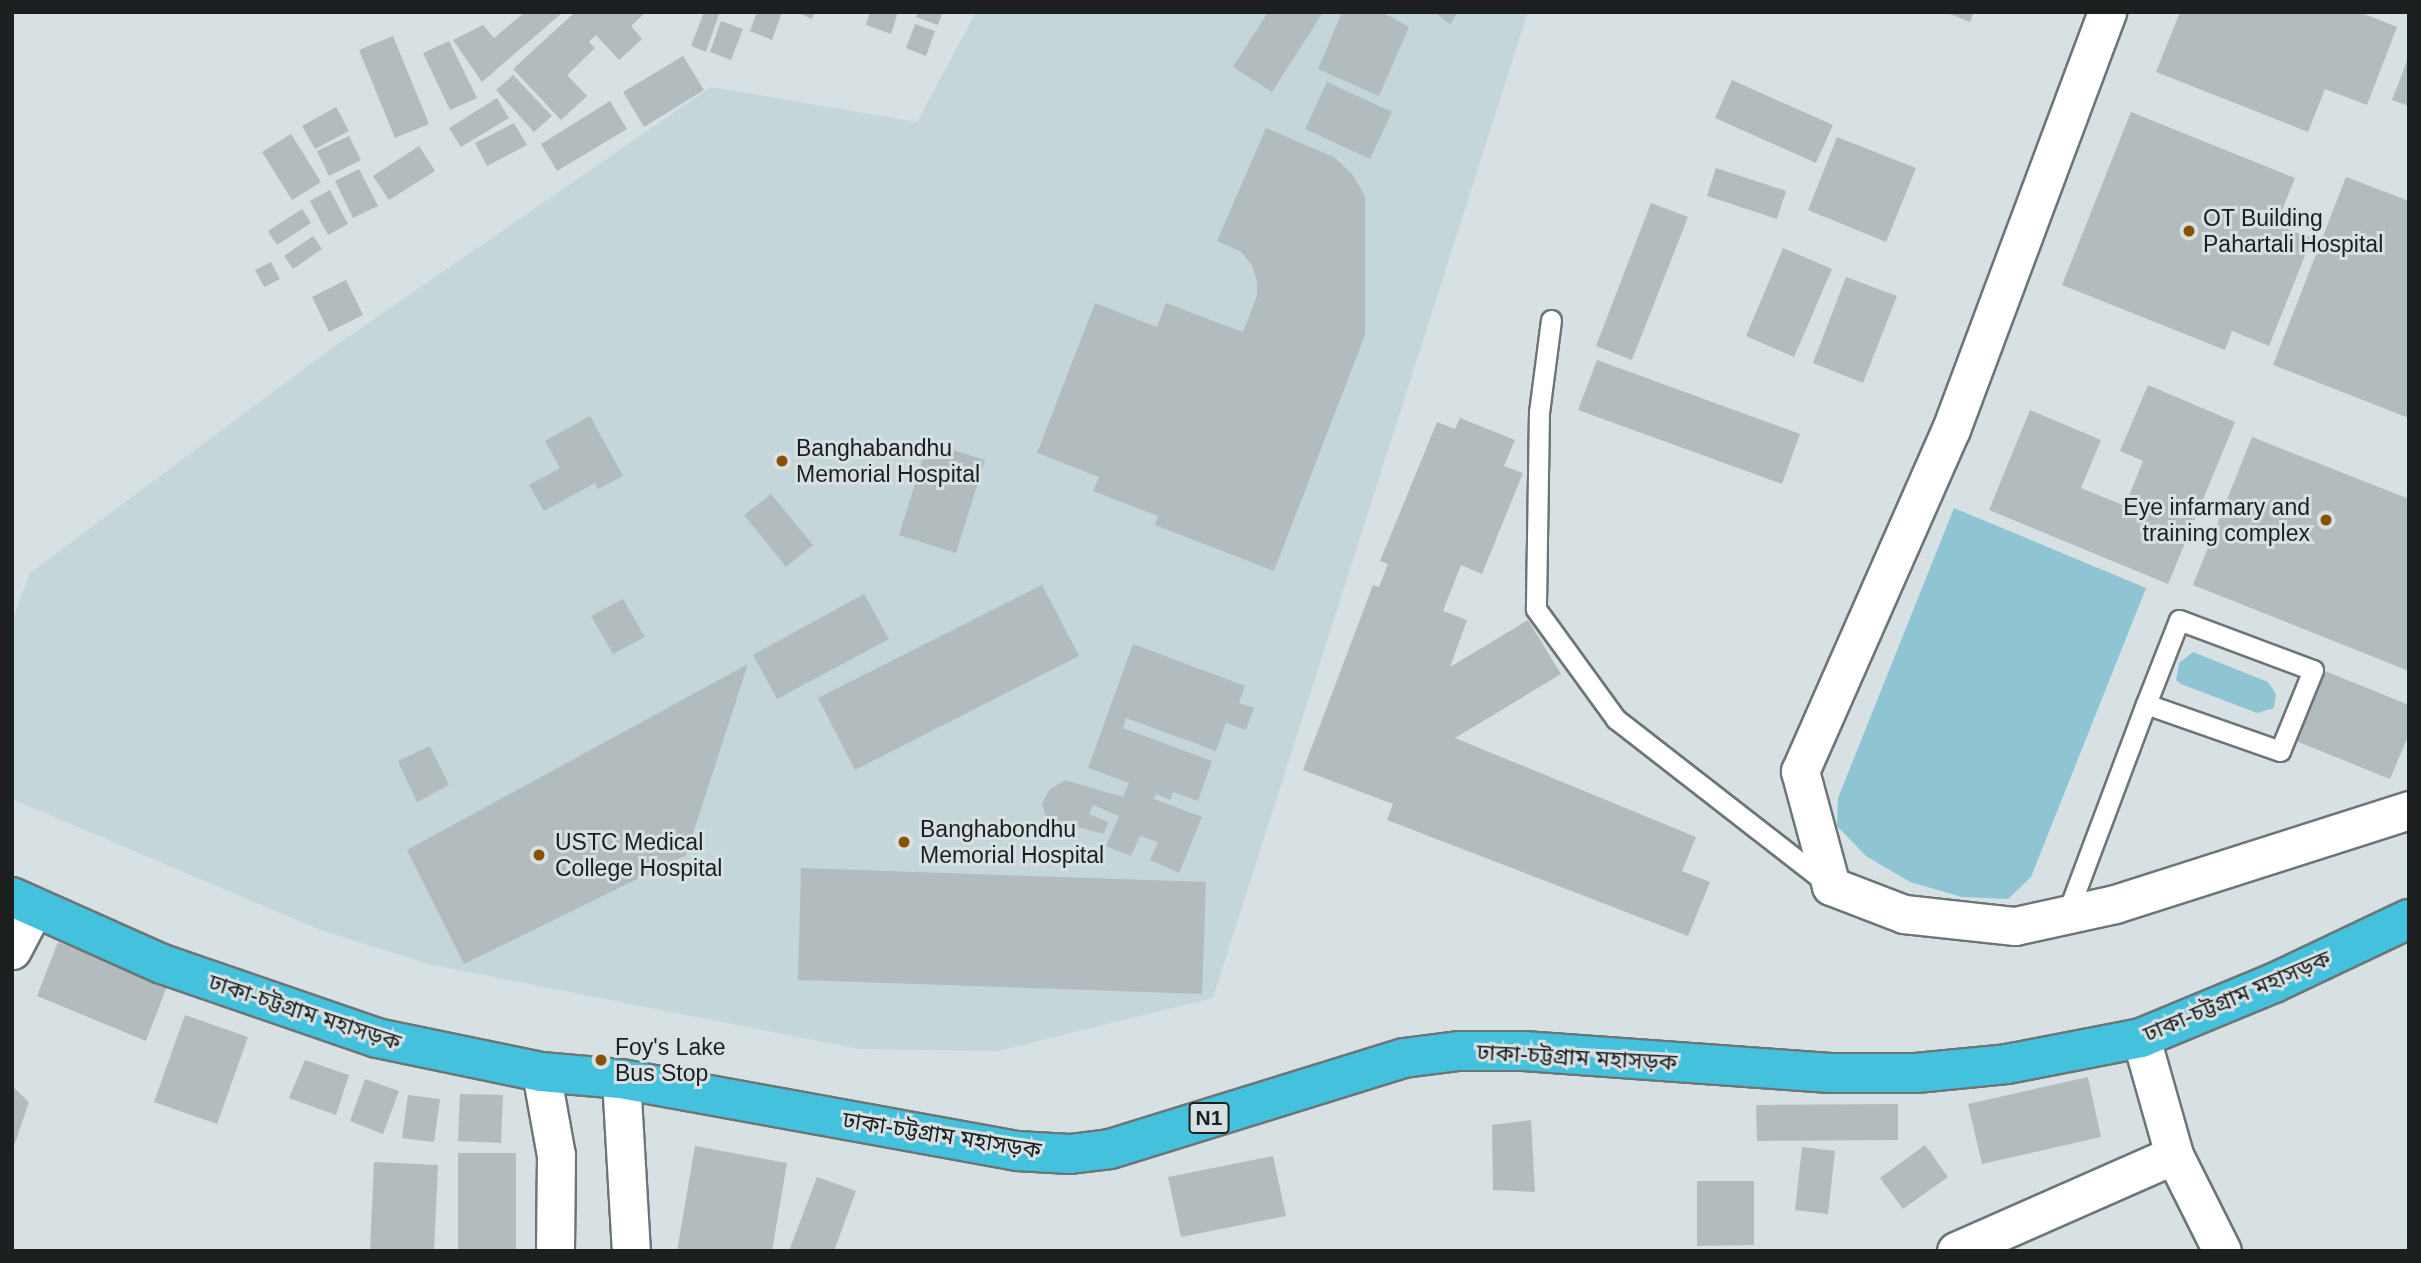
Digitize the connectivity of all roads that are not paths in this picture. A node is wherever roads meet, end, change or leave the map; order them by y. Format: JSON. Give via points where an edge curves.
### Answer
{"nodes":[{"id":1,"x":2107,"y":12,"type":"edge"},
{"id":2,"x":1551,"y":320,"type":"dead end"},
{"id":3,"x":2146,"y":704,"type":"junction"},
{"id":4,"x":2409,"y":810,"type":"edge"},
{"id":5,"x":1831,"y":886,"type":"junction"},
{"id":6,"x":23,"y":902,"type":"edge"},
{"id":7,"x":2067,"y":915,"type":"junction"},
{"id":8,"x":2409,"y":919,"type":"edge"},
{"id":9,"x":12,"y":950,"type":"edge"},
{"id":10,"x":2141,"y":1038,"type":"junction"},
{"id":11,"x":541,"y":1072,"type":"junction"},
{"id":12,"x":621,"y":1079,"type":"junction"},
{"id":13,"x":2174,"y":1155,"type":"junction"},
{"id":14,"x":555,"y":1251,"type":"edge"},
{"id":15,"x":632,"y":1251,"type":"edge"},
{"id":16,"x":1955,"y":1251,"type":"edge"},
{"id":17,"x":2222,"y":1251,"type":"edge"}],
"edges":[{"from":1,"to":5,"type":"street","via":[[1951,429],[1800,771]]},
{"from":2,"to":5,"type":"lane","via":[[1539,412],[1535,609],[1616,719]]},
{"from":3,"to":3,"type":"lane","via":[[2179,620],[2313,670],[2280,751]]},
{"from":3,"to":7,"type":"lane"},
{"from":4,"to":7,"type":"street","via":[[2219,873]]},
{"from":5,"to":7,"type":"street","via":[[1904,914],[2015,926]]},
{"from":6,"to":9,"type":"street"},
{"from":6,"to":11,"type":"highway","name":"ঢাকা-চট্টগ্রাম মহাসড়ক","number":"N1","via":[[162,964],[279,1007],[377,1038]]},
{"from":8,"to":10,"type":"highway","name":"ঢাকা-চট্টগ্রাম মহাসড়ক","number":"N1","via":[[2274,984]]},
{"from":10,"to":12,"type":"highway","name":"ঢাকা-চট্টগ্রাম মহাসড়ক","number":"N1","via":[[2007,1064],[1916,1073],[1830,1073],[1524,1051],[1459,1051],[1404,1058],[1110,1149],[1070,1154],[1017,1151]]},
{"from":10,"to":13,"type":"street"},
{"from":11,"to":12,"type":"highway","name":"ঢাকা-চট্টগ্রাম মহাসড়ক","number":"N1"},
{"from":11,"to":14,"type":"street","via":[[556,1155]]},
{"from":12,"to":15,"type":"street"},
{"from":13,"to":16,"type":"street"},
{"from":13,"to":17,"type":"street"}]}
